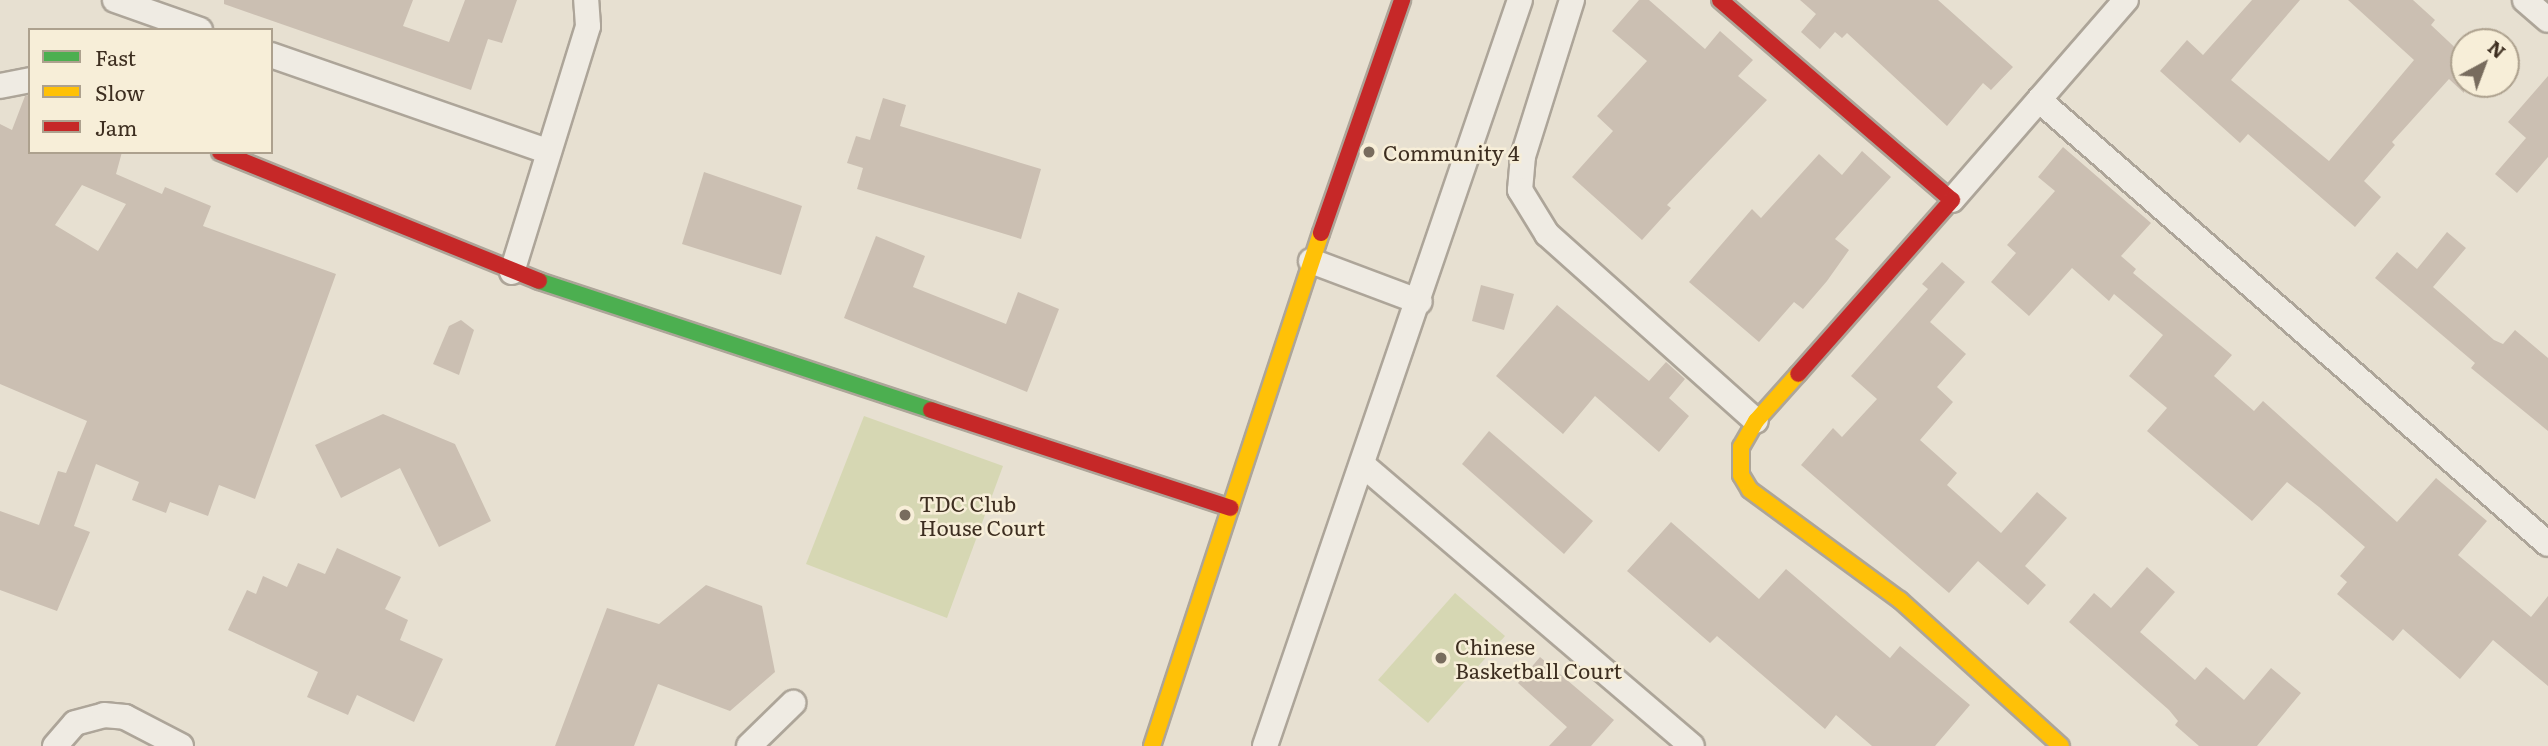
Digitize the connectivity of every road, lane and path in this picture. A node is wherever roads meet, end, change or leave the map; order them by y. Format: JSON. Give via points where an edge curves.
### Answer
{"nodes":[{"id":1,"x":115,"y":0,"type":"edge"},
{"id":2,"x":586,"y":0,"type":"edge"},
{"id":3,"x":1402,"y":0,"type":"edge"},
{"id":4,"x":1520,"y":0,"type":"edge"},
{"id":5,"x":1572,"y":0,"type":"edge"},
{"id":6,"x":1720,"y":0,"type":"edge"},
{"id":7,"x":2126,"y":0,"type":"edge"},
{"id":8,"x":2525,"y":0,"type":"edge"},
{"id":9,"x":2548,"y":20,"type":"edge"},
{"id":10,"x":194,"y":28,"type":"edge"},
{"id":11,"x":273,"y":56,"type":"edge"},
{"id":12,"x":28,"y":80,"type":"edge"},
{"id":13,"x":0,"y":86,"type":"edge"},
{"id":14,"x":2039,"y":100,"type":"junction"},
{"id":15,"x":549,"y":152,"type":"junction"},
{"id":16,"x":225,"y":154,"type":"edge"},
{"id":17,"x":1952,"y":200,"type":"junction"},
{"id":18,"x":1311,"y":261,"type":"junction"},
{"id":19,"x":512,"y":272,"type":"junction"},
{"id":20,"x":1420,"y":302,"type":"junction"},
{"id":21,"x":1756,"y":421,"type":"junction"},
{"id":22,"x":1364,"y":466,"type":"junction"},
{"id":23,"x":1230,"y":508,"type":"junction"},
{"id":24,"x":2548,"y":544,"type":"edge"},
{"id":25,"x":793,"y":703,"type":"dead end"},
{"id":26,"x":55,"y":746,"type":"edge"},
{"id":27,"x":181,"y":746,"type":"edge"},
{"id":28,"x":749,"y":746,"type":"edge"},
{"id":29,"x":1152,"y":746,"type":"edge"},
{"id":30,"x":1265,"y":746,"type":"edge"},
{"id":31,"x":1692,"y":746,"type":"edge"},
{"id":32,"x":2061,"y":746,"type":"edge"}],
"edges":[{"from":1,"to":10,"type":"street"},
{"from":2,"to":15,"type":"street","via":[[588,26]]},
{"from":3,"to":18,"type":"street"},
{"from":4,"to":20,"type":"street"},
{"from":5,"to":21,"type":"street","via":[[1523,156],[1520,190],[1547,234]]},
{"from":6,"to":17,"type":"street"},
{"from":7,"to":14,"type":"street"},
{"from":8,"to":9,"type":"street"},
{"from":11,"to":15,"type":"street"},
{"from":12,"to":13,"type":"street"},
{"from":14,"to":17,"type":"street"},
{"from":14,"to":24,"type":"street"},
{"from":15,"to":19,"type":"street"},
{"from":16,"to":19,"type":"street"},
{"from":17,"to":21,"type":"street"},
{"from":18,"to":20,"type":"street"},
{"from":18,"to":23,"type":"street"},
{"from":19,"to":23,"type":"street"},
{"from":20,"to":22,"type":"street"},
{"from":21,"to":32,"type":"street","via":[[1741,447],[1740,460],[1750,490],[1900,600]]},
{"from":22,"to":30,"type":"street"},
{"from":22,"to":31,"type":"street"},
{"from":23,"to":29,"type":"street"},
{"from":25,"to":28,"type":"street"},
{"from":26,"to":27,"type":"street","via":[[75,723],[104,715],[125,717]]}]}
